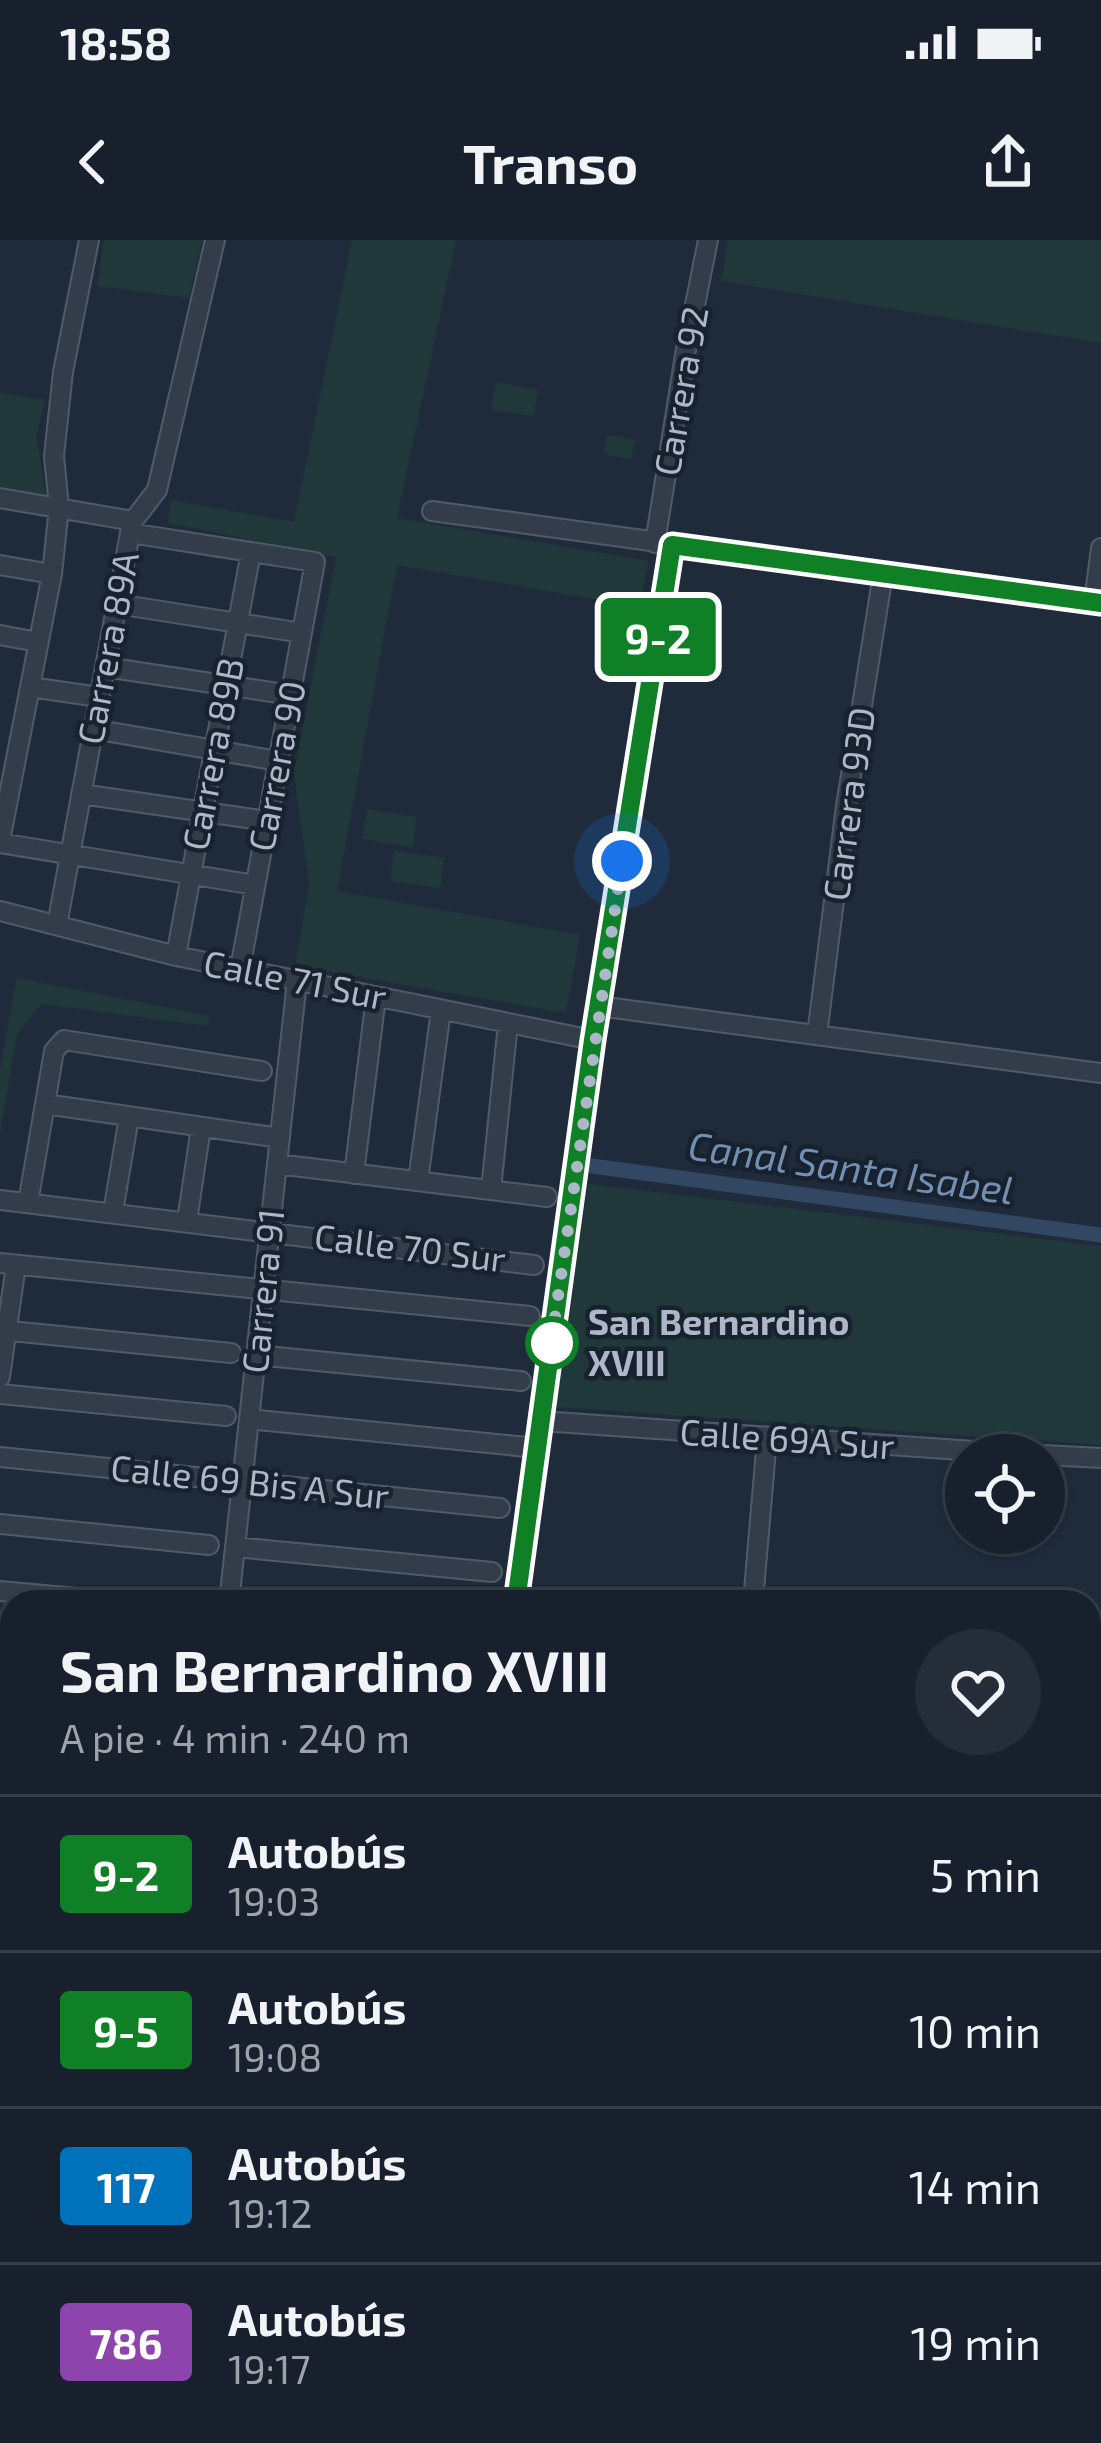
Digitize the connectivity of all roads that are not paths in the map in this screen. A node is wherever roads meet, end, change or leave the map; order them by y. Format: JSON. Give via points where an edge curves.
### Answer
{"nodes":[{"id":1,"x":88,"y":240,"type":"edge"},
{"id":2,"x":214,"y":240,"type":"edge"},
{"id":3,"x":708,"y":240,"type":"edge"},
{"id":4,"x":0,"y":498,"type":"edge"},
{"id":5,"x":59,"y":507,"type":"junction"},
{"id":6,"x":432,"y":512,"type":"dead end"},
{"id":7,"x":131,"y":527,"type":"junction"},
{"id":8,"x":664,"y":544,"type":"junction"},
{"id":9,"x":1101,"y":548,"type":"edge"},
{"id":10,"x":250,"y":552,"type":"junction"},
{"id":11,"x":0,"y":565,"type":"edge"},
{"id":12,"x":52,"y":574,"type":"junction"},
{"id":13,"x":883,"y":574,"type":"junction"},
{"id":14,"x":1097,"y":603,"type":"edge"},
{"id":15,"x":117,"y":604,"type":"junction"},
{"id":16,"x":237,"y":623,"type":"junction"},
{"id":17,"x":302,"y":633,"type":"junction"},
{"id":18,"x":0,"y":635,"type":"edge"},
{"id":19,"x":38,"y":642,"type":"junction"},
{"id":20,"x":105,"y":667,"type":"junction"},
{"id":21,"x":226,"y":685,"type":"junction"},
{"id":22,"x":30,"y":687,"type":"junction"},
{"id":23,"x":291,"y":695,"type":"junction"},
{"id":24,"x":99,"y":697,"type":"junction"},
{"id":25,"x":93,"y":730,"type":"junction"},
{"id":26,"x":214,"y":750,"type":"junction"},
{"id":27,"x":278,"y":761,"type":"junction"},
{"id":28,"x":81,"y":794,"type":"junction"},
{"id":29,"x":202,"y":812,"type":"junction"},
{"id":30,"x":267,"y":821,"type":"junction"},
{"id":31,"x":1,"y":834,"type":"edge"},
{"id":32,"x":70,"y":854,"type":"junction"},
{"id":33,"x":191,"y":874,"type":"junction"},
{"id":34,"x":255,"y":885,"type":"junction"},
{"id":35,"x":0,"y":911,"type":"edge"},
{"id":36,"x":57,"y":926,"type":"junction"},
{"id":37,"x":176,"y":956,"type":"junction"},
{"id":38,"x":240,"y":969,"type":"junction"},
{"id":39,"x":297,"y":981,"type":"junction"},
{"id":40,"x":376,"y":997,"type":"junction"},
{"id":41,"x":598,"y":1006,"type":"junction"},
{"id":42,"x":441,"y":1010,"type":"junction"},
{"id":43,"x":508,"y":1023,"type":"junction"},
{"id":44,"x":817,"y":1035,"type":"junction"},
{"id":45,"x":593,"y":1040,"type":"junction"},
{"id":46,"x":262,"y":1071,"type":"dead end"},
{"id":47,"x":1101,"y":1073,"type":"edge"},
{"id":48,"x":45,"y":1104,"type":"junction"},
{"id":49,"x":129,"y":1117,"type":"junction"},
{"id":50,"x":201,"y":1127,"type":"junction"},
{"id":51,"x":280,"y":1138,"type":"junction"},
{"id":52,"x":277,"y":1164,"type":"junction"},
{"id":53,"x":354,"y":1174,"type":"junction"},
{"id":54,"x":418,"y":1181,"type":"junction"},
{"id":55,"x":491,"y":1190,"type":"junction"},
{"id":56,"x":547,"y":1197,"type":"dead end"},
{"id":57,"x":0,"y":1199,"type":"edge"},
{"id":58,"x":28,"y":1203,"type":"junction"},
{"id":59,"x":113,"y":1212,"type":"junction"},
{"id":60,"x":187,"y":1221,"type":"junction"},
{"id":61,"x":270,"y":1230,"type":"junction"},
{"id":62,"x":8,"y":1264,"type":"edge"},
{"id":63,"x":534,"y":1265,"type":"dead end"},
{"id":64,"x":263,"y":1289,"type":"junction"},
{"id":65,"x":530,"y":1316,"type":"dead end"},
{"id":66,"x":3,"y":1330,"type":"edge"},
{"id":67,"x":231,"y":1353,"type":"dead end"},
{"id":68,"x":256,"y":1355,"type":"junction"},
{"id":69,"x":0,"y":1377,"type":"edge"},
{"id":70,"x":521,"y":1381,"type":"dead end"},
{"id":71,"x":0,"y":1394,"type":"edge"},
{"id":72,"x":226,"y":1416,"type":"dead end"},
{"id":73,"x":258,"y":1420,"type":"dead end"},
{"id":74,"x":541,"y":1421,"type":"junction"},
{"id":75,"x":767,"y":1438,"type":"junction"},
{"id":76,"x":537,"y":1448,"type":"junction"},
{"id":77,"x":945,"y":1449,"type":"edge"},
{"id":78,"x":1065,"y":1456,"type":"edge"},
{"id":79,"x":0,"y":1457,"type":"edge"},
{"id":80,"x":1101,"y":1458,"type":"edge"},
{"id":81,"x":242,"y":1482,"type":"junction"},
{"id":82,"x":500,"y":1508,"type":"dead end"},
{"id":83,"x":0,"y":1524,"type":"edge"},
{"id":84,"x":209,"y":1545,"type":"dead end"},
{"id":85,"x":235,"y":1547,"type":"junction"},
{"id":86,"x":492,"y":1572,"type":"dead end"},
{"id":87,"x":230,"y":1590,"type":"edge"},
{"id":88,"x":518,"y":1590,"type":"edge"},
{"id":89,"x":755,"y":1590,"type":"edge"}],
"edges":[{"from":1,"to":5,"type":"street","via":[[63,372],[54,456]]},
{"from":2,"to":7,"type":"street","name":"Carrera 89A","via":[[158,490]]},
{"from":3,"to":8,"type":"street","name":"Carrera 92","via":[[685,355]]},
{"from":4,"to":5,"type":"street"},
{"from":5,"to":7,"type":"street"},
{"from":5,"to":12,"type":"street"},
{"from":6,"to":8,"type":"street"},
{"from":7,"to":10,"type":"street"},
{"from":7,"to":15,"type":"street","name":"Carrera 89A"},
{"from":8,"to":13,"type":"street"},
{"from":8,"to":41,"type":"street","name":"Carrera 92"},
{"from":9,"to":14,"type":"street"},
{"from":10,"to":16,"type":"street","name":"Carrera 89B"},
{"from":10,"to":17,"type":"street","name":"Carrera 90","via":[[315,562]]},
{"from":11,"to":12,"type":"street"},
{"from":12,"to":19,"type":"street"},
{"from":13,"to":14,"type":"street"},
{"from":13,"to":44,"type":"street","name":"Carrera 93D"},
{"from":15,"to":16,"type":"street"},
{"from":15,"to":20,"type":"street","name":"Carrera 89A"},
{"from":16,"to":17,"type":"street"},
{"from":16,"to":21,"type":"street","name":"Carrera 89B"},
{"from":17,"to":23,"type":"street","name":"Carrera 90"},
{"from":18,"to":19,"type":"street"},
{"from":19,"to":22,"type":"street"},
{"from":20,"to":21,"type":"street"},
{"from":20,"to":24,"type":"street","name":"Carrera 89A"},
{"from":21,"to":23,"type":"street"},
{"from":21,"to":26,"type":"street","name":"Carrera 89B"},
{"from":22,"to":24,"type":"street"},
{"from":22,"to":31,"type":"street"},
{"from":23,"to":27,"type":"street","name":"Carrera 90"},
{"from":24,"to":25,"type":"street","name":"Carrera 89A"},
{"from":25,"to":26,"type":"street"},
{"from":25,"to":28,"type":"street","name":"Carrera 89A"},
{"from":26,"to":27,"type":"street"},
{"from":26,"to":29,"type":"street","name":"Carrera 89B"},
{"from":27,"to":30,"type":"street","name":"Carrera 90"},
{"from":28,"to":29,"type":"street"},
{"from":28,"to":32,"type":"street","name":"Carrera 89A"},
{"from":29,"to":30,"type":"street"},
{"from":29,"to":33,"type":"street","name":"Carrera 89B"},
{"from":30,"to":34,"type":"street","name":"Carrera 90"},
{"from":31,"to":32,"type":"street"},
{"from":32,"to":33,"type":"street"},
{"from":32,"to":36,"type":"street","name":"Carrera 89A"},
{"from":33,"to":34,"type":"street"},
{"from":33,"to":37,"type":"street","name":"Carrera 89B"},
{"from":34,"to":38,"type":"street","name":"Carrera 90"},
{"from":35,"to":36,"type":"street","name":"Calle 71 Sur"},
{"from":36,"to":37,"type":"street","name":"Calle 71 Sur"},
{"from":37,"to":38,"type":"street","name":"Calle 71 Sur"},
{"from":38,"to":39,"type":"street","name":"Calle 71 Sur"},
{"from":39,"to":40,"type":"street","name":"Calle 71 Sur"},
{"from":39,"to":51,"type":"street","name":"Carrera 91"},
{"from":40,"to":42,"type":"street","name":"Calle 71 Sur"},
{"from":40,"to":53,"type":"street"},
{"from":41,"to":44,"type":"street"},
{"from":41,"to":45,"type":"street","name":"Carrera 92"},
{"from":42,"to":43,"type":"street","name":"Calle 71 Sur"},
{"from":42,"to":54,"type":"street"},
{"from":43,"to":45,"type":"street","name":"Calle 71 Sur"},
{"from":43,"to":55,"type":"street"},
{"from":44,"to":47,"type":"street"},
{"from":45,"to":74,"type":"street","name":"Carrera 92"},
{"from":46,"to":48,"type":"street","via":[[64,1040],[54,1051]]},
{"from":48,"to":49,"type":"street"},
{"from":48,"to":58,"type":"street"},
{"from":49,"to":50,"type":"street"},
{"from":49,"to":59,"type":"street"},
{"from":50,"to":51,"type":"street"},
{"from":50,"to":60,"type":"street"},
{"from":51,"to":52,"type":"street","name":"Carrera 91"},
{"from":52,"to":53,"type":"street"},
{"from":52,"to":61,"type":"street","name":"Carrera 91"},
{"from":53,"to":54,"type":"street"},
{"from":54,"to":55,"type":"street"},
{"from":55,"to":56,"type":"street"},
{"from":57,"to":58,"type":"street","name":"Calle 70 Sur"},
{"from":58,"to":59,"type":"street","name":"Calle 70 Sur"},
{"from":59,"to":60,"type":"street","name":"Calle 70 Sur"},
{"from":60,"to":61,"type":"street","name":"Calle 70 Sur"},
{"from":61,"to":63,"type":"street","name":"Calle 70 Sur"},
{"from":61,"to":64,"type":"street","name":"Carrera 91"},
{"from":62,"to":64,"type":"street"},
{"from":62,"to":66,"type":"street"},
{"from":64,"to":65,"type":"street"},
{"from":64,"to":68,"type":"street","name":"Carrera 91"},
{"from":66,"to":67,"type":"street"},
{"from":66,"to":69,"type":"street"},
{"from":68,"to":70,"type":"street"},
{"from":68,"to":81,"type":"street","name":"Carrera 91"},
{"from":71,"to":72,"type":"street"},
{"from":73,"to":76,"type":"street"},
{"from":74,"to":75,"type":"street","name":"Calle 69A Sur"},
{"from":74,"to":76,"type":"street","name":"Carrera 92"},
{"from":75,"to":77,"type":"street","name":"Calle 69A Sur"},
{"from":75,"to":89,"type":"street"},
{"from":76,"to":88,"type":"street","name":"Carrera 92"},
{"from":78,"to":80,"type":"street"},
{"from":79,"to":81,"type":"street","name":"Calle 69 Bis A Sur"},
{"from":81,"to":82,"type":"street","name":"Calle 69 Bis A Sur"},
{"from":81,"to":85,"type":"street","name":"Carrera 91"},
{"from":83,"to":84,"type":"street"},
{"from":85,"to":86,"type":"street"},
{"from":85,"to":87,"type":"street","name":"Carrera 91"}]}
